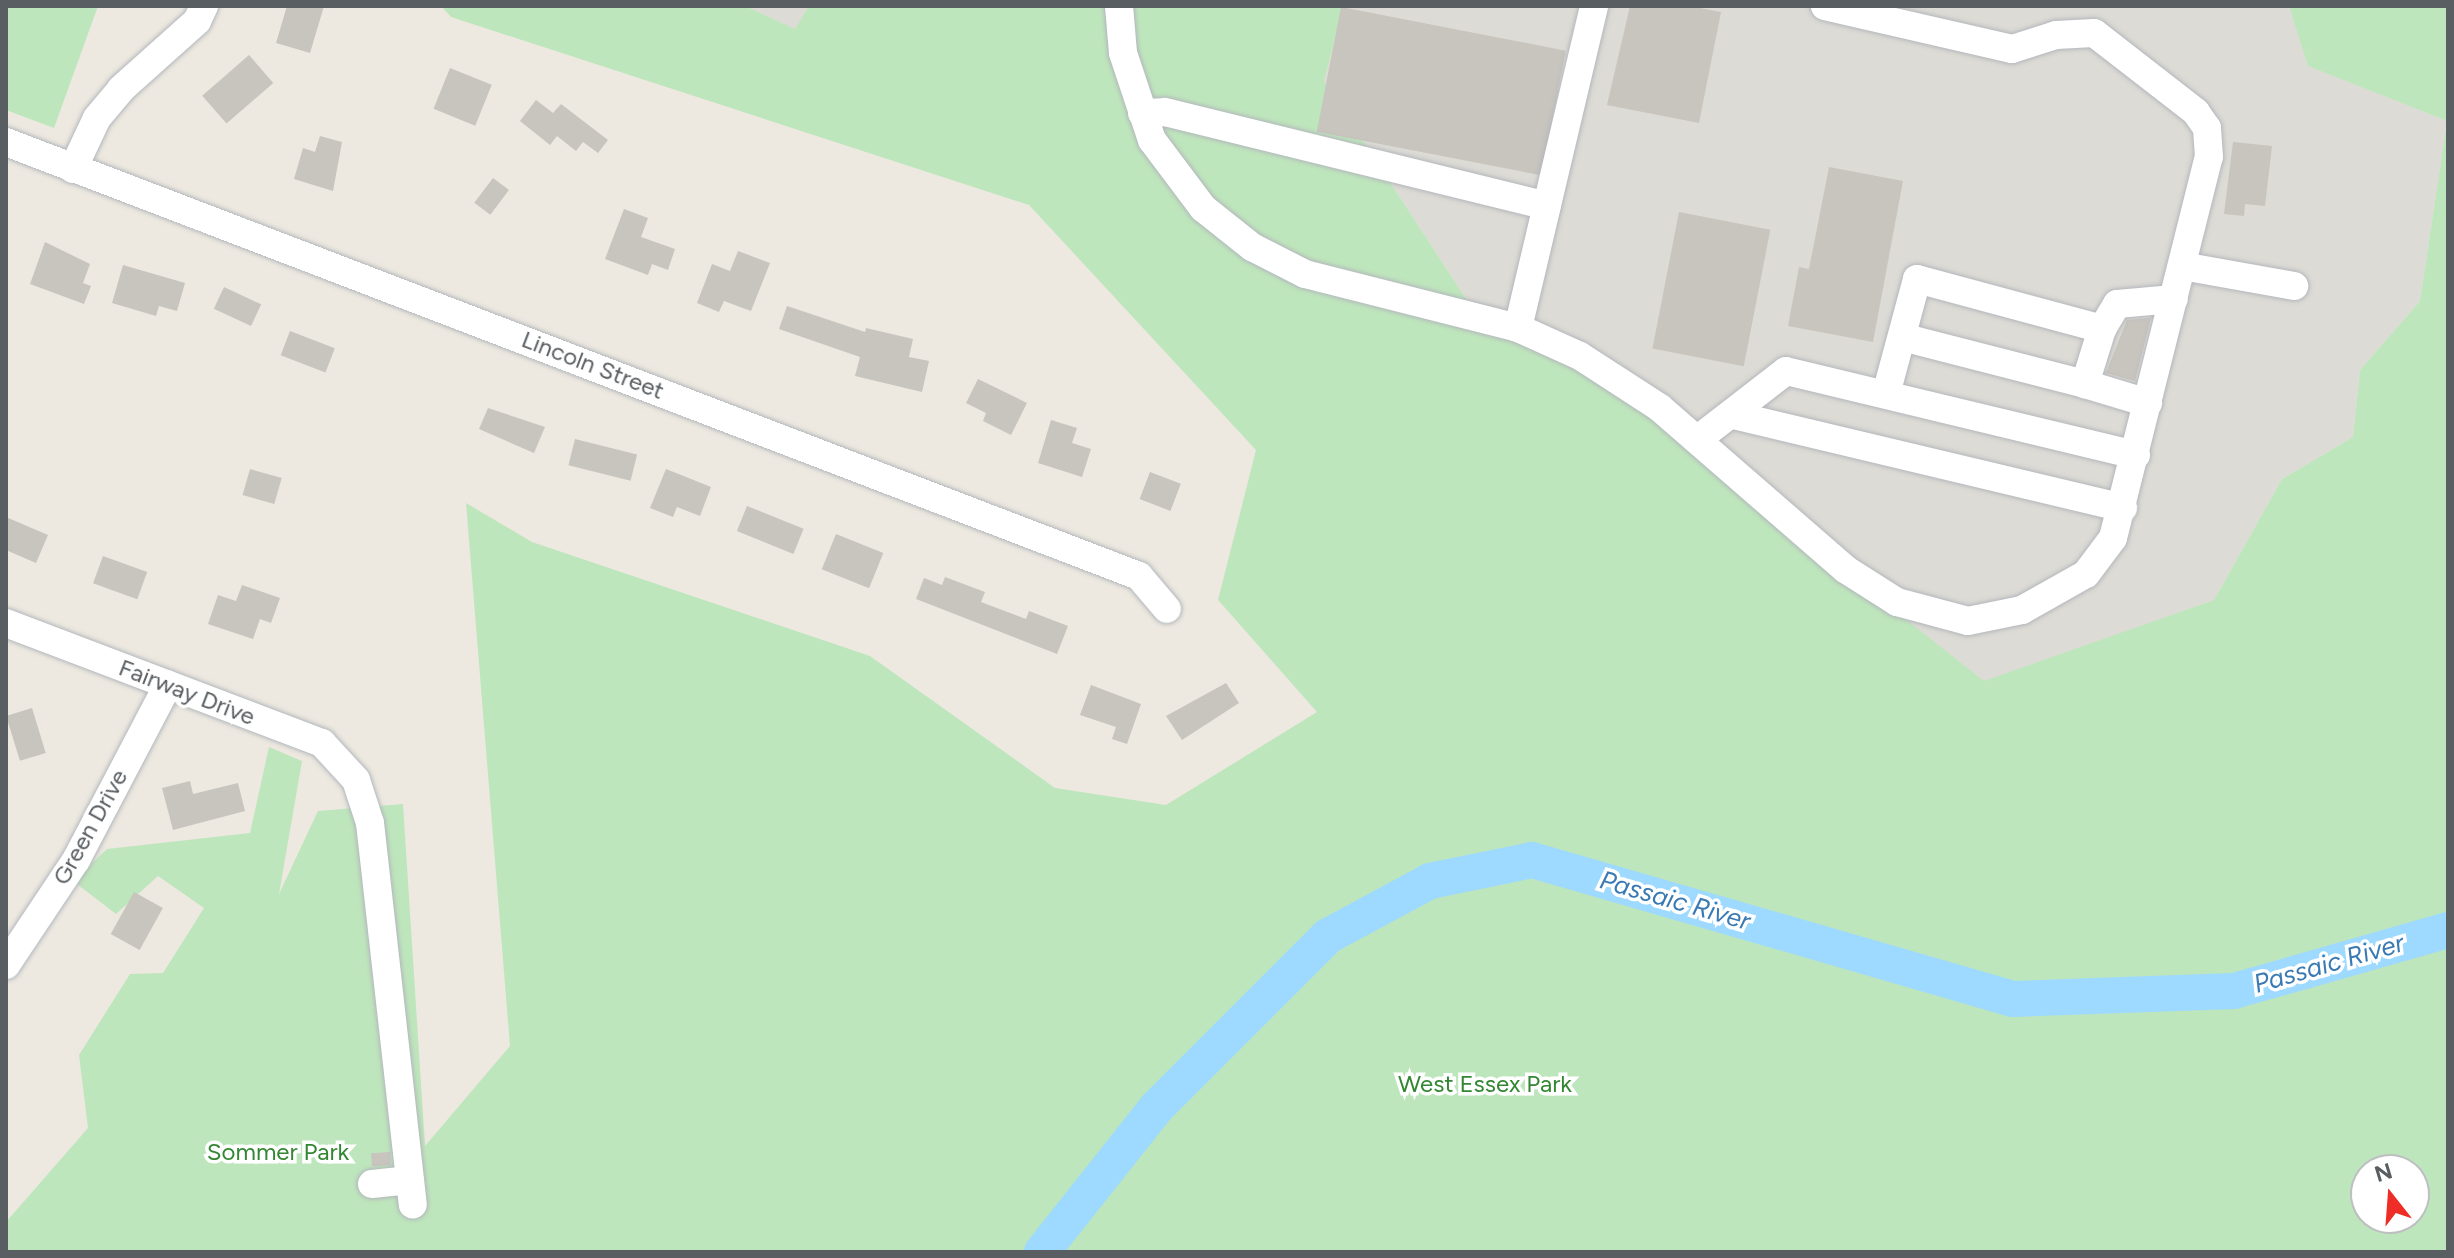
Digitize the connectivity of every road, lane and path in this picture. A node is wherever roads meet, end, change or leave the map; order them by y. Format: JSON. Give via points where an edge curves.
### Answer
{"nodes":[{"id":1,"x":204,"y":6,"type":"edge"},
{"id":2,"x":1119,"y":6,"type":"edge"},
{"id":3,"x":1594,"y":6,"type":"edge"},
{"id":4,"x":1825,"y":6,"type":"edge"},
{"id":5,"x":1142,"y":113,"type":"junction"},
{"id":6,"x":6,"y":142,"type":"edge"},
{"id":7,"x":73,"y":169,"type":"junction"},
{"id":8,"x":1547,"y":206,"type":"junction"},
{"id":9,"x":2182,"y":266,"type":"junction"},
{"id":10,"x":2294,"y":286,"type":"dead end"},
{"id":11,"x":2174,"y":299,"type":"junction"},
{"id":12,"x":1518,"y":328,"type":"junction"},
{"id":13,"x":2102,"y":329,"type":"junction"},
{"id":14,"x":1902,"y":337,"type":"junction"},
{"id":15,"x":2085,"y":384,"type":"junction"},
{"id":16,"x":1886,"y":394,"type":"junction"},
{"id":17,"x":2148,"y":403,"type":"junction"},
{"id":18,"x":1733,"y":415,"type":"junction"},
{"id":19,"x":1698,"y":439,"type":"junction"},
{"id":20,"x":2136,"y":455,"type":"junction"},
{"id":21,"x":2123,"y":508,"type":"junction"},
{"id":22,"x":1167,"y":609,"type":"dead end"},
{"id":23,"x":6,"y":623,"type":"edge"},
{"id":24,"x":168,"y":685,"type":"junction"},
{"id":25,"x":6,"y":965,"type":"edge"},
{"id":26,"x":372,"y":1184,"type":"dead end"}],
"edges":[{"from":1,"to":7,"type":"street","via":[[197,21],[121,89],[97,118]]},
{"from":2,"to":5,"type":"street","via":[[1123,53]]},
{"from":3,"to":8,"type":"street"},
{"from":4,"to":9,"type":"street","via":[[2012,49],[2078,31],[2105,39],[2196,112],[2207,128],[2209,157]]},
{"from":5,"to":8,"type":"street","via":[[1165,112]]},
{"from":5,"to":12,"type":"street","via":[[1165,162],[1203,208],[1282,264]]},
{"from":6,"to":7,"type":"street","name":"Lincoln Street"},
{"from":7,"to":22,"type":"street","name":"Lincoln Street","via":[[1139,576]]},
{"from":8,"to":12,"type":"street"},
{"from":9,"to":10,"type":"street"},
{"from":9,"to":11,"type":"street"},
{"from":11,"to":13,"type":"street","via":[[2117,304]]},
{"from":11,"to":17,"type":"street"},
{"from":12,"to":19,"type":"street","via":[[1580,356]]},
{"from":13,"to":14,"type":"street","via":[[1917,279]]},
{"from":13,"to":15,"type":"street"},
{"from":14,"to":15,"type":"street"},
{"from":14,"to":16,"type":"street"},
{"from":15,"to":17,"type":"street"},
{"from":16,"to":18,"type":"street","via":[[1786,371]]},
{"from":16,"to":20,"type":"street"},
{"from":17,"to":20,"type":"street"},
{"from":18,"to":19,"type":"street"},
{"from":18,"to":21,"type":"street"},
{"from":19,"to":21,"type":"street","via":[[1869,587],[1897,602],[1968,621],[2022,610],[2071,585],[2101,558]]},
{"from":20,"to":21,"type":"street"},
{"from":23,"to":24,"type":"street","name":"Fairway Drive"},
{"from":24,"to":25,"type":"street","name":"Green Drive","via":[[76,860]]},
{"from":24,"to":26,"type":"street","name":"Fairway Drive","via":[[322,743],[356,780],[370,823],[411,1192]]}]}
